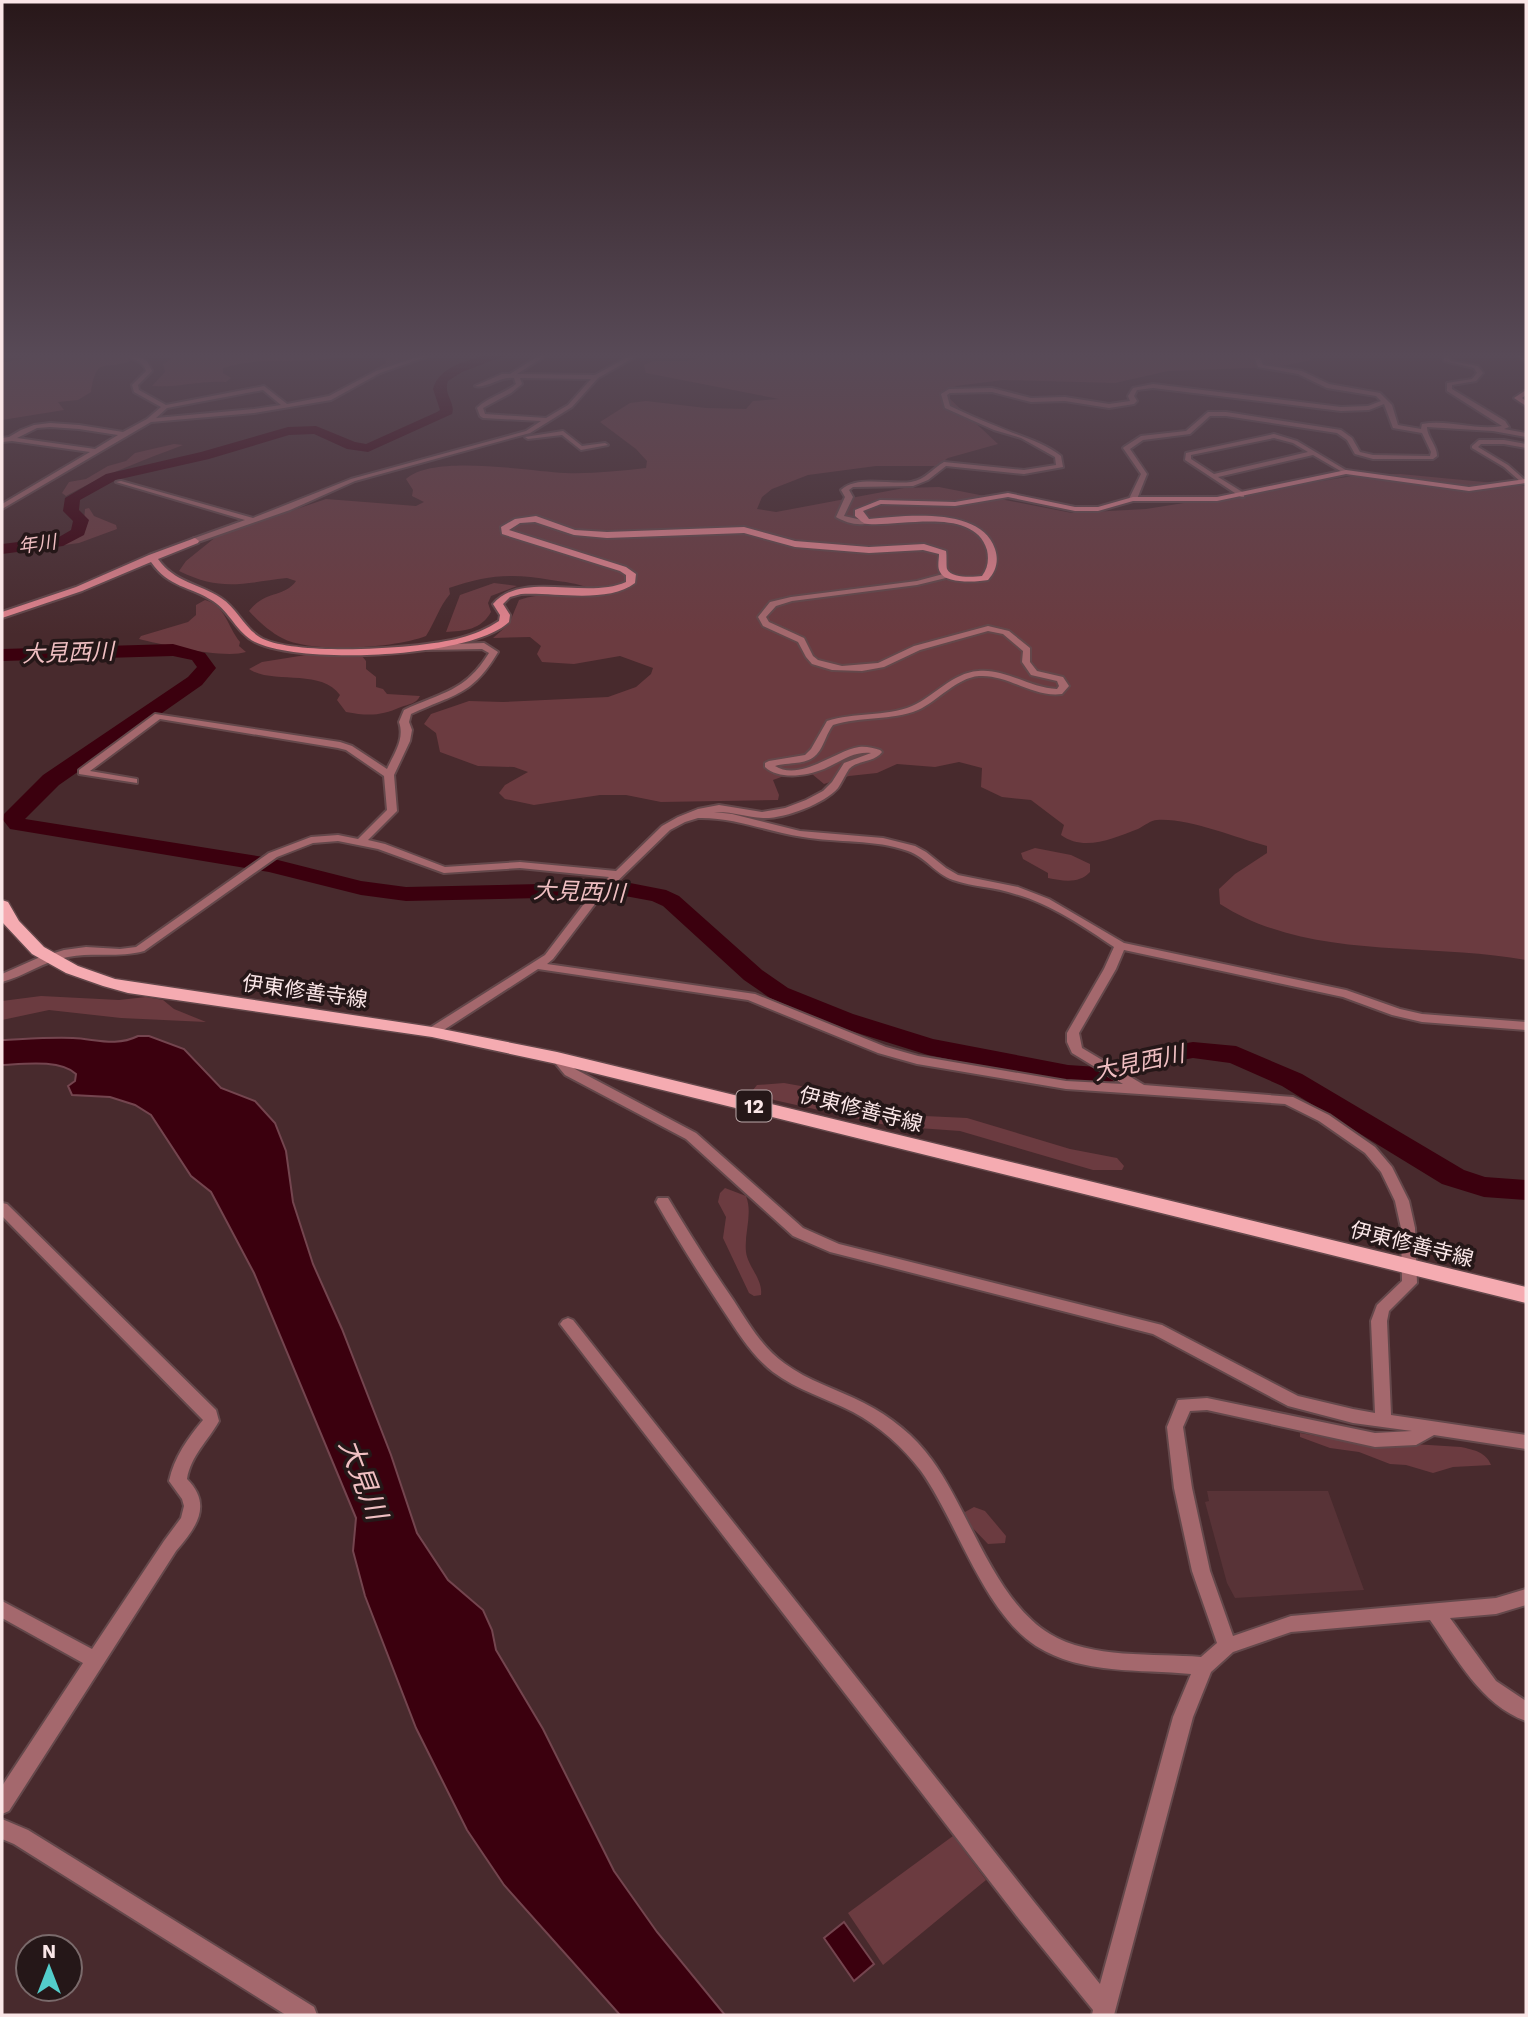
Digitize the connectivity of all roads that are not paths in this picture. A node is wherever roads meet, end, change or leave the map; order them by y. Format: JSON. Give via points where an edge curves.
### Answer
{"nodes":[{"id":1,"x":67,"y":447,"type":"edge"},
{"id":2,"x":100,"y":447,"type":"edge"},
{"id":3,"x":476,"y":447,"type":"edge"},
{"id":4,"x":1043,"y":447,"type":"edge"},
{"id":5,"x":1127,"y":447,"type":"edge"},
{"id":6,"x":1218,"y":447,"type":"edge"},
{"id":7,"x":1304,"y":447,"type":"edge"},
{"id":8,"x":1354,"y":447,"type":"edge"},
{"id":9,"x":1432,"y":447,"type":"edge"},
{"id":10,"x":1474,"y":447,"type":"edge"},
{"id":11,"x":94,"y":451,"type":"junction"},
{"id":12,"x":1314,"y":453,"type":"junction"},
{"id":13,"x":1346,"y":472,"type":"junction"},
{"id":14,"x":1213,"y":476,"type":"junction"},
{"id":15,"x":1525,"y":481,"type":"edge"},
{"id":16,"x":119,"y":482,"type":"dead end"},
{"id":17,"x":1241,"y":495,"type":"junction"},
{"id":18,"x":1133,"y":499,"type":"junction"},
{"id":19,"x":2,"y":507,"type":"edge"},
{"id":20,"x":253,"y":520,"type":"junction"},
{"id":21,"x":867,"y":522,"type":"junction"},
{"id":22,"x":195,"y":541,"type":"joint"},
{"id":23,"x":152,"y":557,"type":"junction"},
{"id":24,"x":947,"y":575,"type":"junction"},
{"id":25,"x":2,"y":615,"type":"edge"},
{"id":26,"x":426,"y":647,"type":"junction"},
{"id":27,"x":389,"y":775,"type":"junction"},
{"id":28,"x":133,"y":781,"type":"dead end"},
{"id":29,"x":693,"y":816,"type":"junction"},
{"id":30,"x":362,"y":841,"type":"junction"},
{"id":31,"x":617,"y":876,"type":"junction"},
{"id":32,"x":3,"y":911,"type":"edge"},
{"id":33,"x":1120,"y":946,"type":"junction"},
{"id":34,"x":50,"y":958,"type":"junction"},
{"id":35,"x":537,"y":966,"type":"junction"},
{"id":36,"x":2,"y":978,"type":"edge"},
{"id":37,"x":1526,"y":1026,"type":"edge"},
{"id":38,"x":432,"y":1032,"type":"junction"},
{"id":39,"x":557,"y":1058,"type":"junction"},
{"id":40,"x":1138,"y":1087,"type":"junction"},
{"id":41,"x":663,"y":1202,"type":"dead end"},
{"id":42,"x":2,"y":1209,"type":"edge"},
{"id":43,"x":1410,"y":1267,"type":"junction"},
{"id":44,"x":1526,"y":1295,"type":"edge"},
{"id":45,"x":568,"y":1324,"type":"dead end"},
{"id":46,"x":1383,"y":1420,"type":"junction"},
{"id":47,"x":1433,"y":1427,"type":"junction"},
{"id":48,"x":1526,"y":1441,"type":"edge"},
{"id":49,"x":1526,"y":1597,"type":"edge"},
{"id":50,"x":2,"y":1609,"type":"edge"},
{"id":51,"x":1436,"y":1612,"type":"junction"},
{"id":52,"x":1227,"y":1646,"type":"junction"},
{"id":53,"x":96,"y":1661,"type":"junction"},
{"id":54,"x":1204,"y":1666,"type":"junction"},
{"id":55,"x":1526,"y":1712,"type":"edge"},
{"id":56,"x":2,"y":1804,"type":"edge"},
{"id":57,"x":2,"y":1829,"type":"edge"},
{"id":58,"x":1104,"y":2011,"type":"edge"},
{"id":59,"x":306,"y":2015,"type":"edge"}],
"edges":[{"from":1,"to":11,"type":"street"},
{"from":2,"to":11,"type":"street"},
{"from":3,"to":20,"type":"street","via":[[353,480]]},
{"from":4,"to":21,"type":"street","via":[[1058,456],[1060,467],[1017,472],[944,464],[913,484],[851,485],[845,490],[849,497],[840,517]]},
{"from":5,"to":18,"type":"street","via":[[1144,474]]},
{"from":6,"to":14,"type":"street","via":[[1188,454],[1188,460]]},
{"from":7,"to":12,"type":"street"},
{"from":8,"to":9,"type":"street","via":[[1357,453],[1373,457],[1431,458]]},
{"from":10,"to":15,"type":"street"},
{"from":11,"to":19,"type":"street"},
{"from":12,"to":13,"type":"street"},
{"from":12,"to":14,"type":"street"},
{"from":13,"to":15,"type":"street","via":[[1469,489]]},
{"from":13,"to":17,"type":"street"},
{"from":14,"to":17,"type":"street"},
{"from":16,"to":20,"type":"street"},
{"from":17,"to":18,"type":"street","via":[[1206,500]]},
{"from":18,"to":21,"type":"street","via":[[1089,510],[1008,495],[955,505],[880,502],[859,510]]},
{"from":20,"to":22,"type":"street"},
{"from":21,"to":24,"type":"street","via":[[936,519],[986,536],[992,552],[989,575],[969,580]]},
{"from":22,"to":23,"type":"street"},
{"from":23,"to":25,"type":"street","via":[[79,589]]},
{"from":23,"to":26,"type":"street","via":[[164,576],[223,604],[246,634],[269,645],[336,651]]},
{"from":24,"to":26,"type":"street","via":[[943,553],[930,548],[869,550],[795,544],[744,530],[607,536],[566,530],[544,519],[527,519],[510,523],[505,532],[623,569],[631,574],[630,583],[606,592],[532,590],[508,594],[498,604],[504,622],[495,629]]},
{"from":24,"to":29,"type":"street","via":[[791,599],[773,604],[762,617],[766,624],[801,640],[816,663],[833,667],[888,663],[914,648],[969,630],[1002,630],[1027,650],[1026,662],[1034,673],[1060,679],[1064,686],[1059,692],[984,673],[968,674],[898,714],[855,716],[830,723],[807,757],[768,765],[775,771],[804,771],[846,753],[877,752],[847,765],[834,787],[823,795],[774,814],[721,807]]},
{"from":26,"to":27,"type":"street","via":[[484,646],[495,652],[467,687],[407,712],[405,741]]},
{"from":27,"to":28,"type":"street","via":[[340,745],[158,716],[82,772]]},
{"from":27,"to":30,"type":"street","via":[[392,811]]},
{"from":29,"to":31,"type":"street","via":[[666,828]]},
{"from":29,"to":33,"type":"street","via":[[745,819],[799,834],[911,848],[951,876],[1026,893]]},
{"from":30,"to":31,"type":"street","via":[[444,870],[520,865]]},
{"from":30,"to":34,"type":"street","via":[[324,838],[273,855],[140,949]]},
{"from":31,"to":35,"type":"street"},
{"from":32,"to":34,"type":"main road","name":"伊東修善寺線","number":"12","via":[[18,935]]},
{"from":33,"to":37,"type":"street","via":[[1346,994],[1422,1018]]},
{"from":33,"to":40,"type":"street","via":[[1073,1033],[1073,1042],[1086,1057]]},
{"from":34,"to":36,"type":"street"},
{"from":34,"to":38,"type":"main road","name":"伊東修善寺線","number":"12","via":[[87,977],[128,988]]},
{"from":35,"to":38,"type":"street"},
{"from":35,"to":40,"type":"street","via":[[751,997],[917,1060],[1066,1085]]},
{"from":38,"to":39,"type":"main road","name":"伊東修善寺線","number":"12"},
{"from":39,"to":43,"type":"main road","name":"伊東修善寺線","number":"12"},
{"from":39,"to":46,"type":"street","via":[[570,1072],[691,1136],[798,1232],[835,1248],[1157,1329],[1294,1401]]},
{"from":40,"to":43,"type":"street","via":[[1288,1100],[1352,1136],[1380,1161],[1402,1201]]},
{"from":41,"to":54,"type":"street","via":[[738,1319],[775,1365],[894,1430],[926,1464],[995,1585],[1017,1618],[1042,1640],[1066,1652],[1096,1658]]},
{"from":42,"to":53,"type":"street","via":[[210,1415],[211,1421],[178,1472],[178,1481],[193,1501],[185,1529]]},
{"from":43,"to":44,"type":"main road","name":"伊東修善寺線","number":"12"},
{"from":43,"to":46,"type":"street","via":[[1409,1283],[1382,1309],[1378,1321]]},
{"from":45,"to":58,"type":"street"},
{"from":46,"to":47,"type":"street"},
{"from":47,"to":48,"type":"street"},
{"from":47,"to":52,"type":"street","via":[[1416,1438],[1375,1440],[1207,1404],[1184,1405],[1175,1427],[1183,1489],[1201,1571]]},
{"from":49,"to":51,"type":"street","via":[[1496,1606]]},
{"from":50,"to":53,"type":"street"},
{"from":51,"to":52,"type":"street","via":[[1292,1624]]},
{"from":51,"to":55,"type":"street","via":[[1489,1687]]},
{"from":52,"to":54,"type":"street"},
{"from":53,"to":56,"type":"street"},
{"from":54,"to":58,"type":"street","via":[[1182,1717]]},
{"from":57,"to":59,"type":"street"}]}
